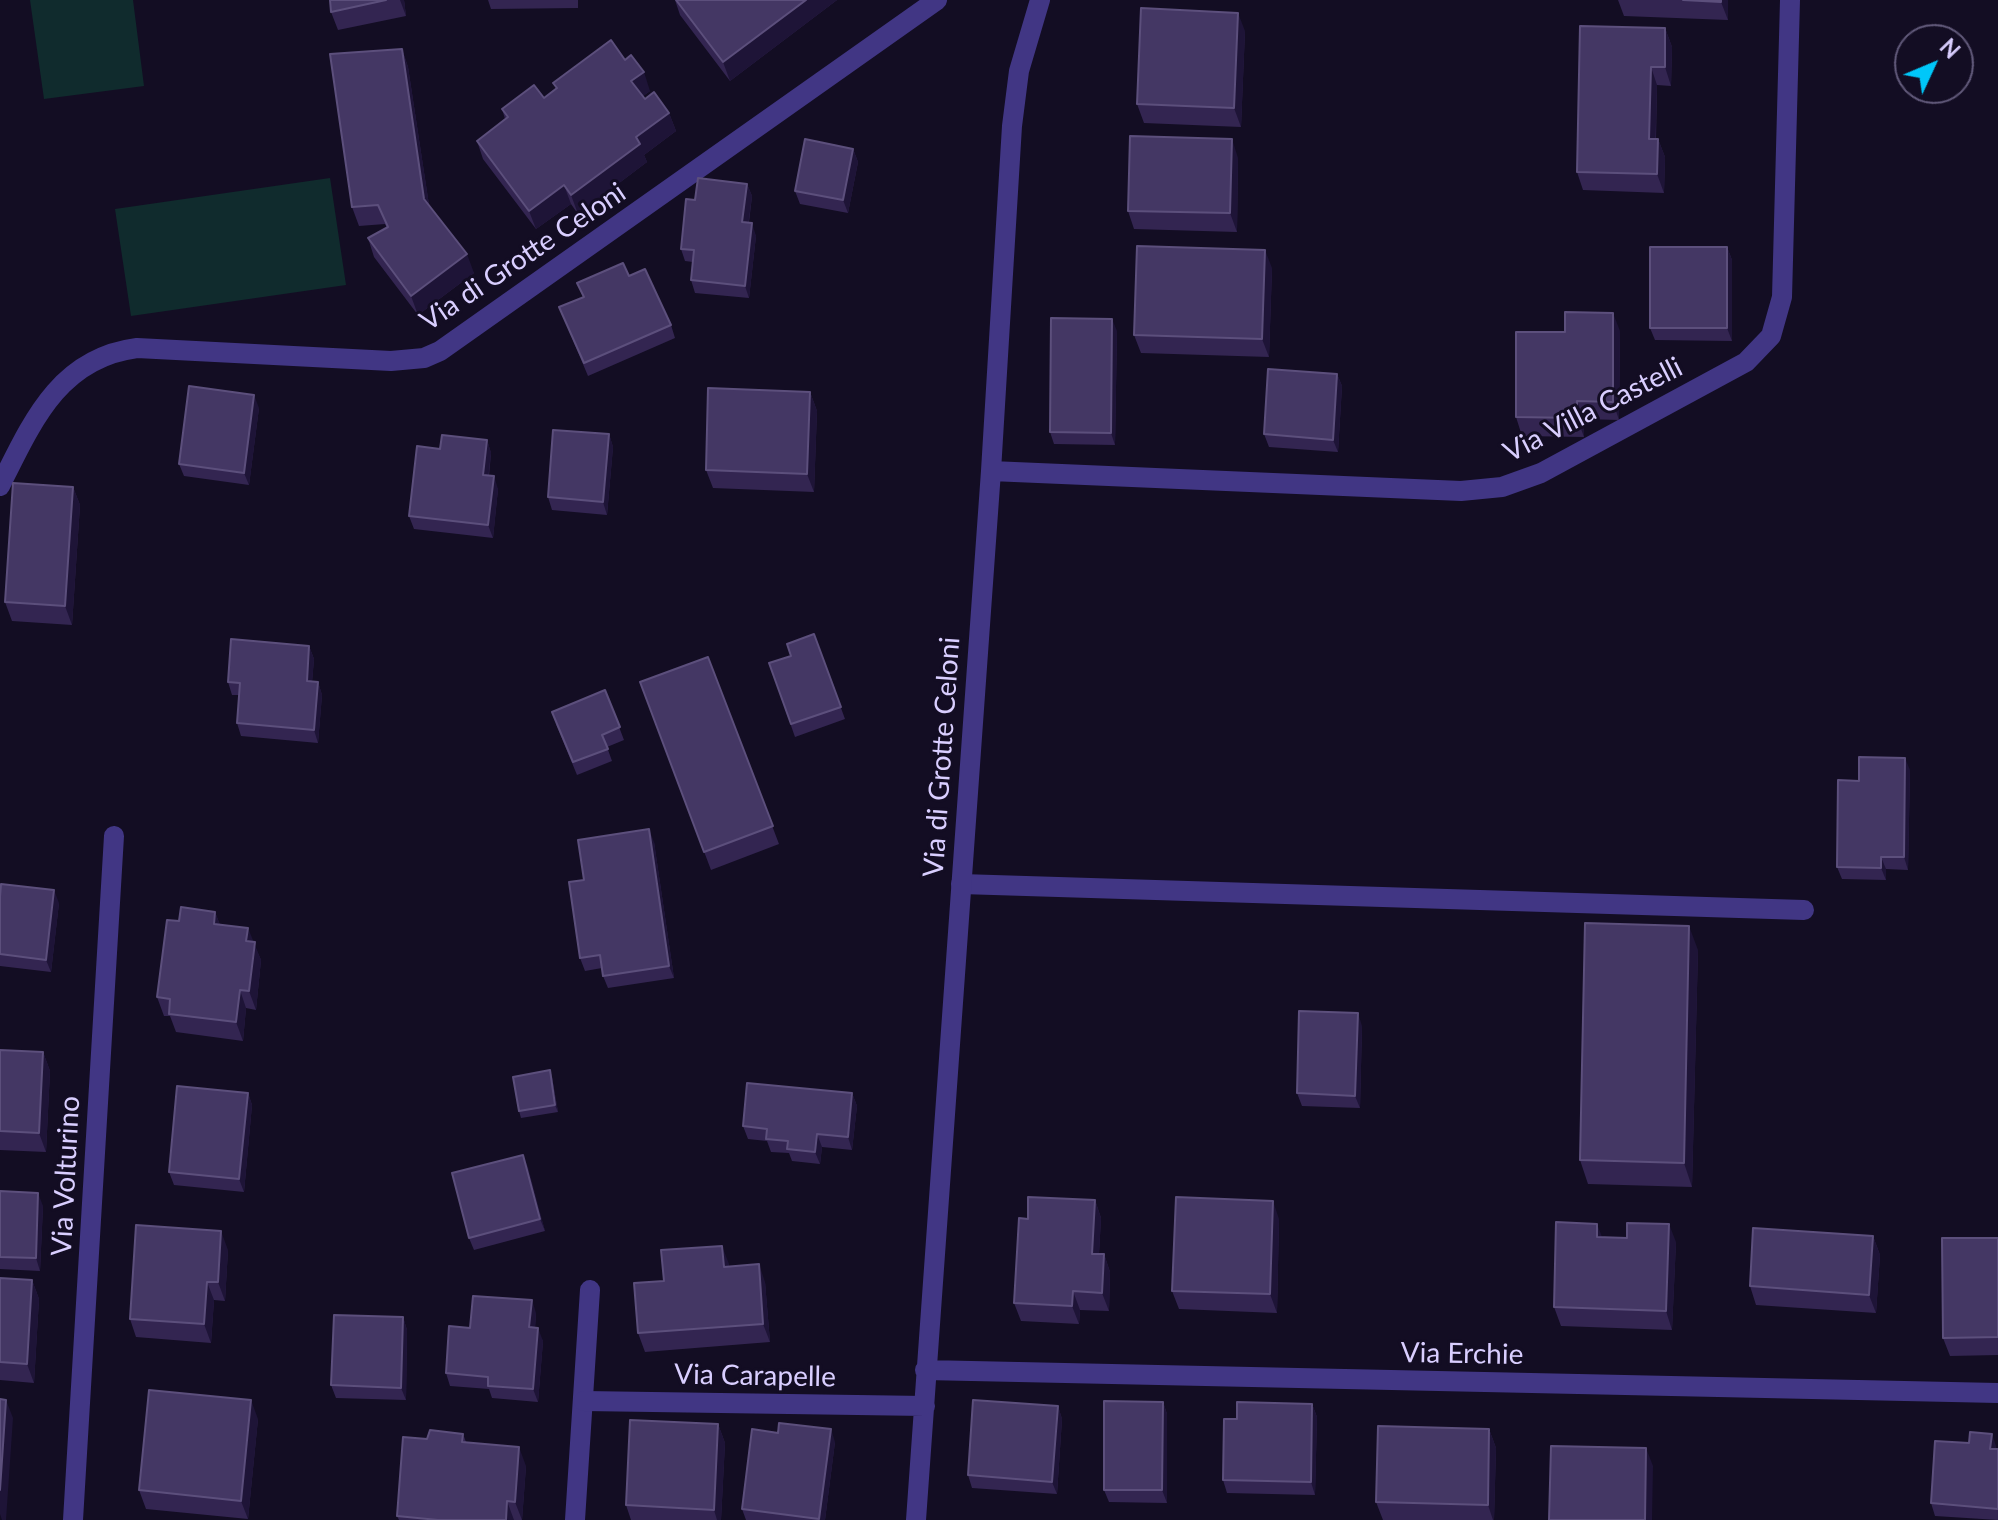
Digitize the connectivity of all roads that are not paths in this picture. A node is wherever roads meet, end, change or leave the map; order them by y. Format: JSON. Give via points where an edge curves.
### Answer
{"nodes":[{"id":1,"x":937,"y":0,"type":"edge"},
{"id":2,"x":1040,"y":0,"type":"edge"},
{"id":3,"x":1790,"y":0,"type":"edge"},
{"id":4,"x":991,"y":471,"type":"junction"},
{"id":5,"x":0,"y":486,"type":"edge"},
{"id":6,"x":114,"y":836,"type":"dead end"},
{"id":7,"x":961,"y":884,"type":"junction"},
{"id":8,"x":1804,"y":910,"type":"dead end"},
{"id":9,"x":590,"y":1290,"type":"dead end"},
{"id":10,"x":925,"y":1370,"type":"junction"},
{"id":11,"x":1998,"y":1393,"type":"edge"},
{"id":12,"x":584,"y":1401,"type":"junction"},
{"id":13,"x":925,"y":1406,"type":"junction"},
{"id":14,"x":73,"y":1520,"type":"edge"},
{"id":15,"x":575,"y":1520,"type":"edge"},
{"id":16,"x":916,"y":1520,"type":"edge"}],
"edges":[{"from":1,"to":5,"type":"street","name":"Via di Grotte Celoni","via":[[440,351],[391,361],[152,349],[112,352],[84,364],[59,386]]},
{"from":2,"to":4,"type":"street","name":"Via di Grotte Celoni","via":[[1013,108]]},
{"from":3,"to":4,"type":"street","name":"Via Villa Castelli","via":[[1782,297],[1771,336],[1746,362],[1541,473],[1489,489]]},
{"from":4,"to":7,"type":"street","name":"Via di Grotte Celoni"},
{"from":6,"to":14,"type":"street","name":"Via Volturino"},
{"from":7,"to":8,"type":"street"},
{"from":7,"to":10,"type":"street","name":"Via di Grotte Celoni"},
{"from":9,"to":12,"type":"street"},
{"from":10,"to":11,"type":"street","name":"Via Erchie"},
{"from":10,"to":13,"type":"street","name":"Via di Grotte Celoni"},
{"from":12,"to":13,"type":"street","name":"Via Carapelle"},
{"from":12,"to":15,"type":"street"},
{"from":13,"to":16,"type":"street","name":"Via di Grotte Celoni"}]}
